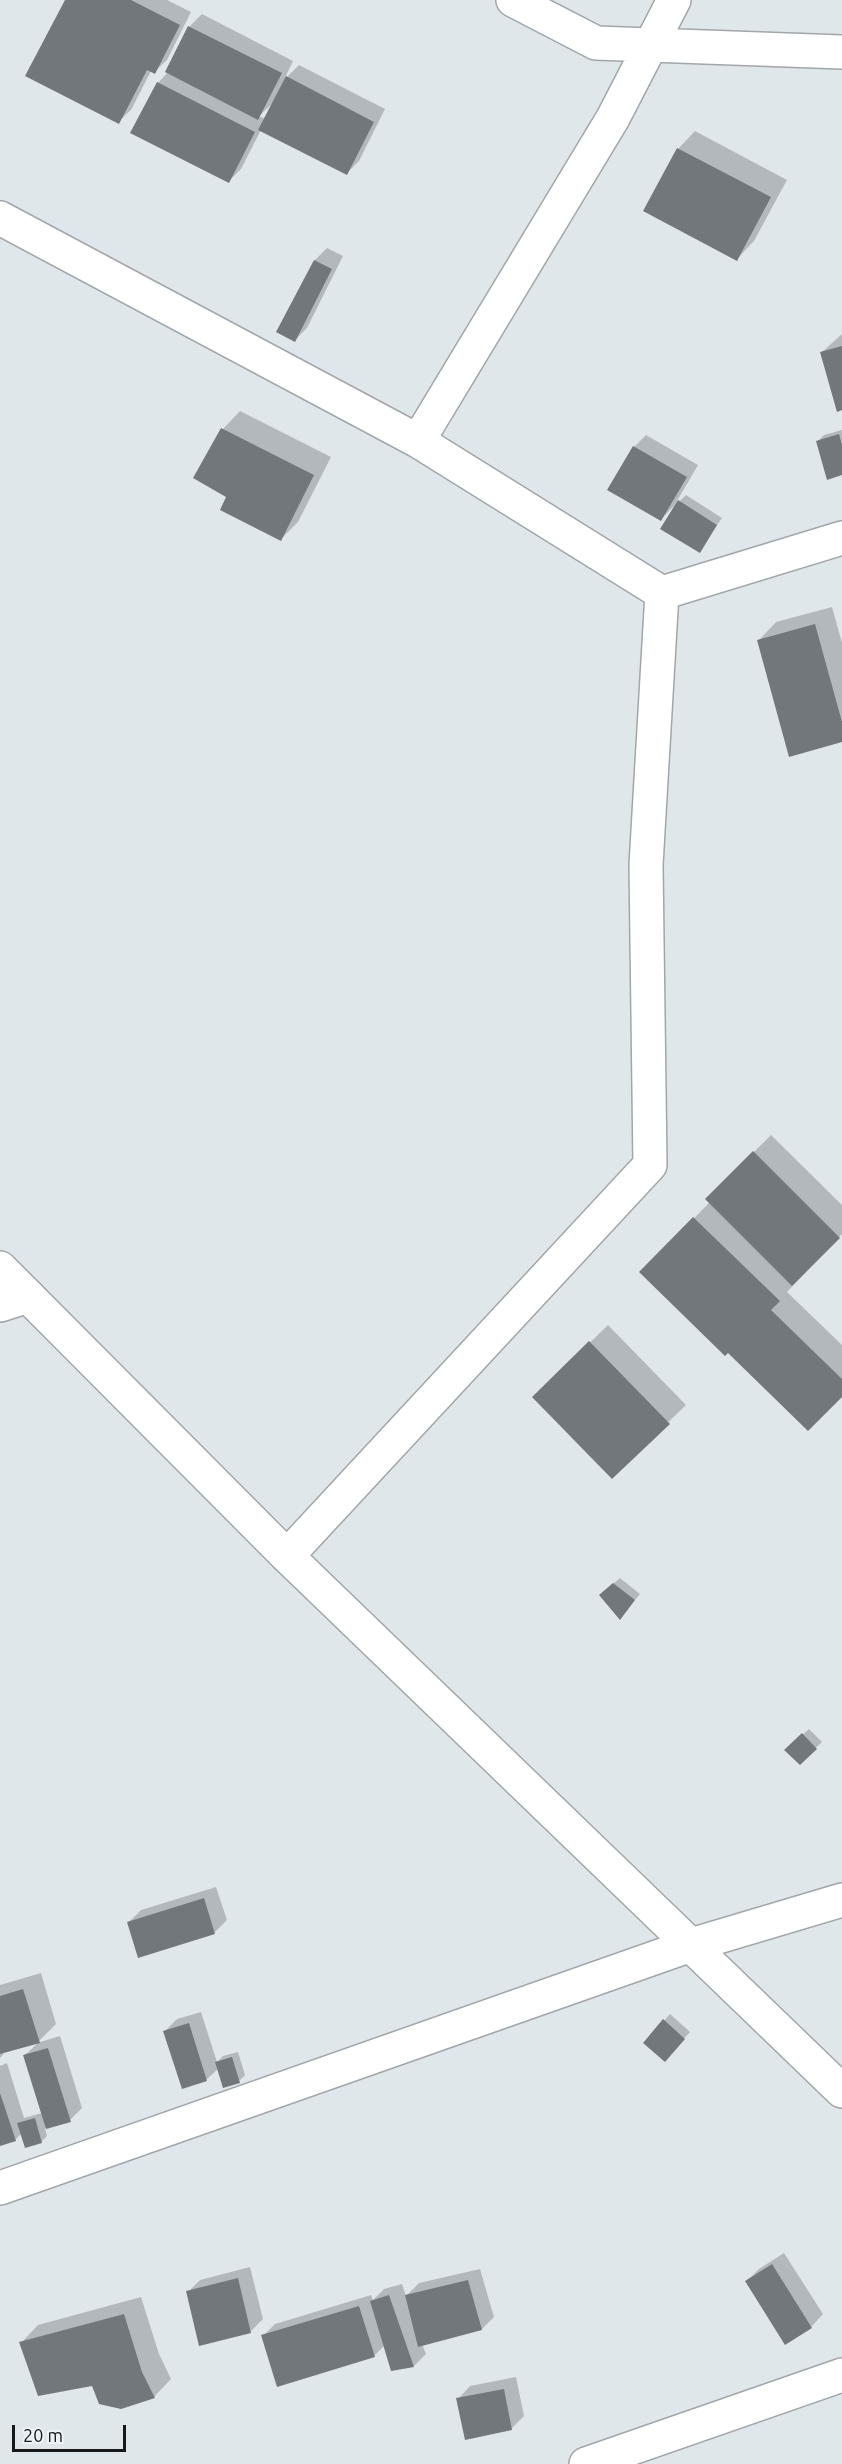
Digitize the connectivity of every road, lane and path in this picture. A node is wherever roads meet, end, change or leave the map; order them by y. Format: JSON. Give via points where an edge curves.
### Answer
{"nodes":[{"id":1,"x":513,"y":0,"type":"edge"},
{"id":2,"x":674,"y":0,"type":"edge"},
{"id":3,"x":651,"y":44,"type":"junction"},
{"id":4,"x":842,"y":52,"type":"edge"},
{"id":5,"x":0,"y":218,"type":"edge"},
{"id":6,"x":418,"y":441,"type":"junction"},
{"id":7,"x":842,"y":538,"type":"edge"},
{"id":8,"x":662,"y":593,"type":"junction"},
{"id":9,"x":0,"y":1268,"type":"edge"},
{"id":10,"x":14,"y":1301,"type":"edge"},
{"id":11,"x":287,"y":1556,"type":"junction"},
{"id":12,"x":842,"y":1900,"type":"edge"},
{"id":13,"x":691,"y":1945,"type":"junction"},
{"id":14,"x":842,"y":2091,"type":"edge"},
{"id":15,"x":0,"y":2188,"type":"edge"},
{"id":16,"x":842,"y":2375,"type":"edge"},
{"id":17,"x":586,"y":2464,"type":"edge"}],
"edges":[{"from":1,"to":3,"type":"street","via":[[596,43]]},
{"from":2,"to":3,"type":"street"},
{"from":3,"to":4,"type":"street"},
{"from":3,"to":6,"type":"street","via":[[613,118]]},
{"from":5,"to":6,"type":"street"},
{"from":6,"to":8,"type":"street"},
{"from":7,"to":8,"type":"street"},
{"from":8,"to":11,"type":"street","via":[[646,865],[650,1165]]},
{"from":9,"to":10,"type":"street"},
{"from":10,"to":11,"type":"street"},
{"from":11,"to":13,"type":"street"},
{"from":12,"to":13,"type":"street"},
{"from":13,"to":14,"type":"street"},
{"from":13,"to":15,"type":"street"},
{"from":16,"to":17,"type":"street"}]}
